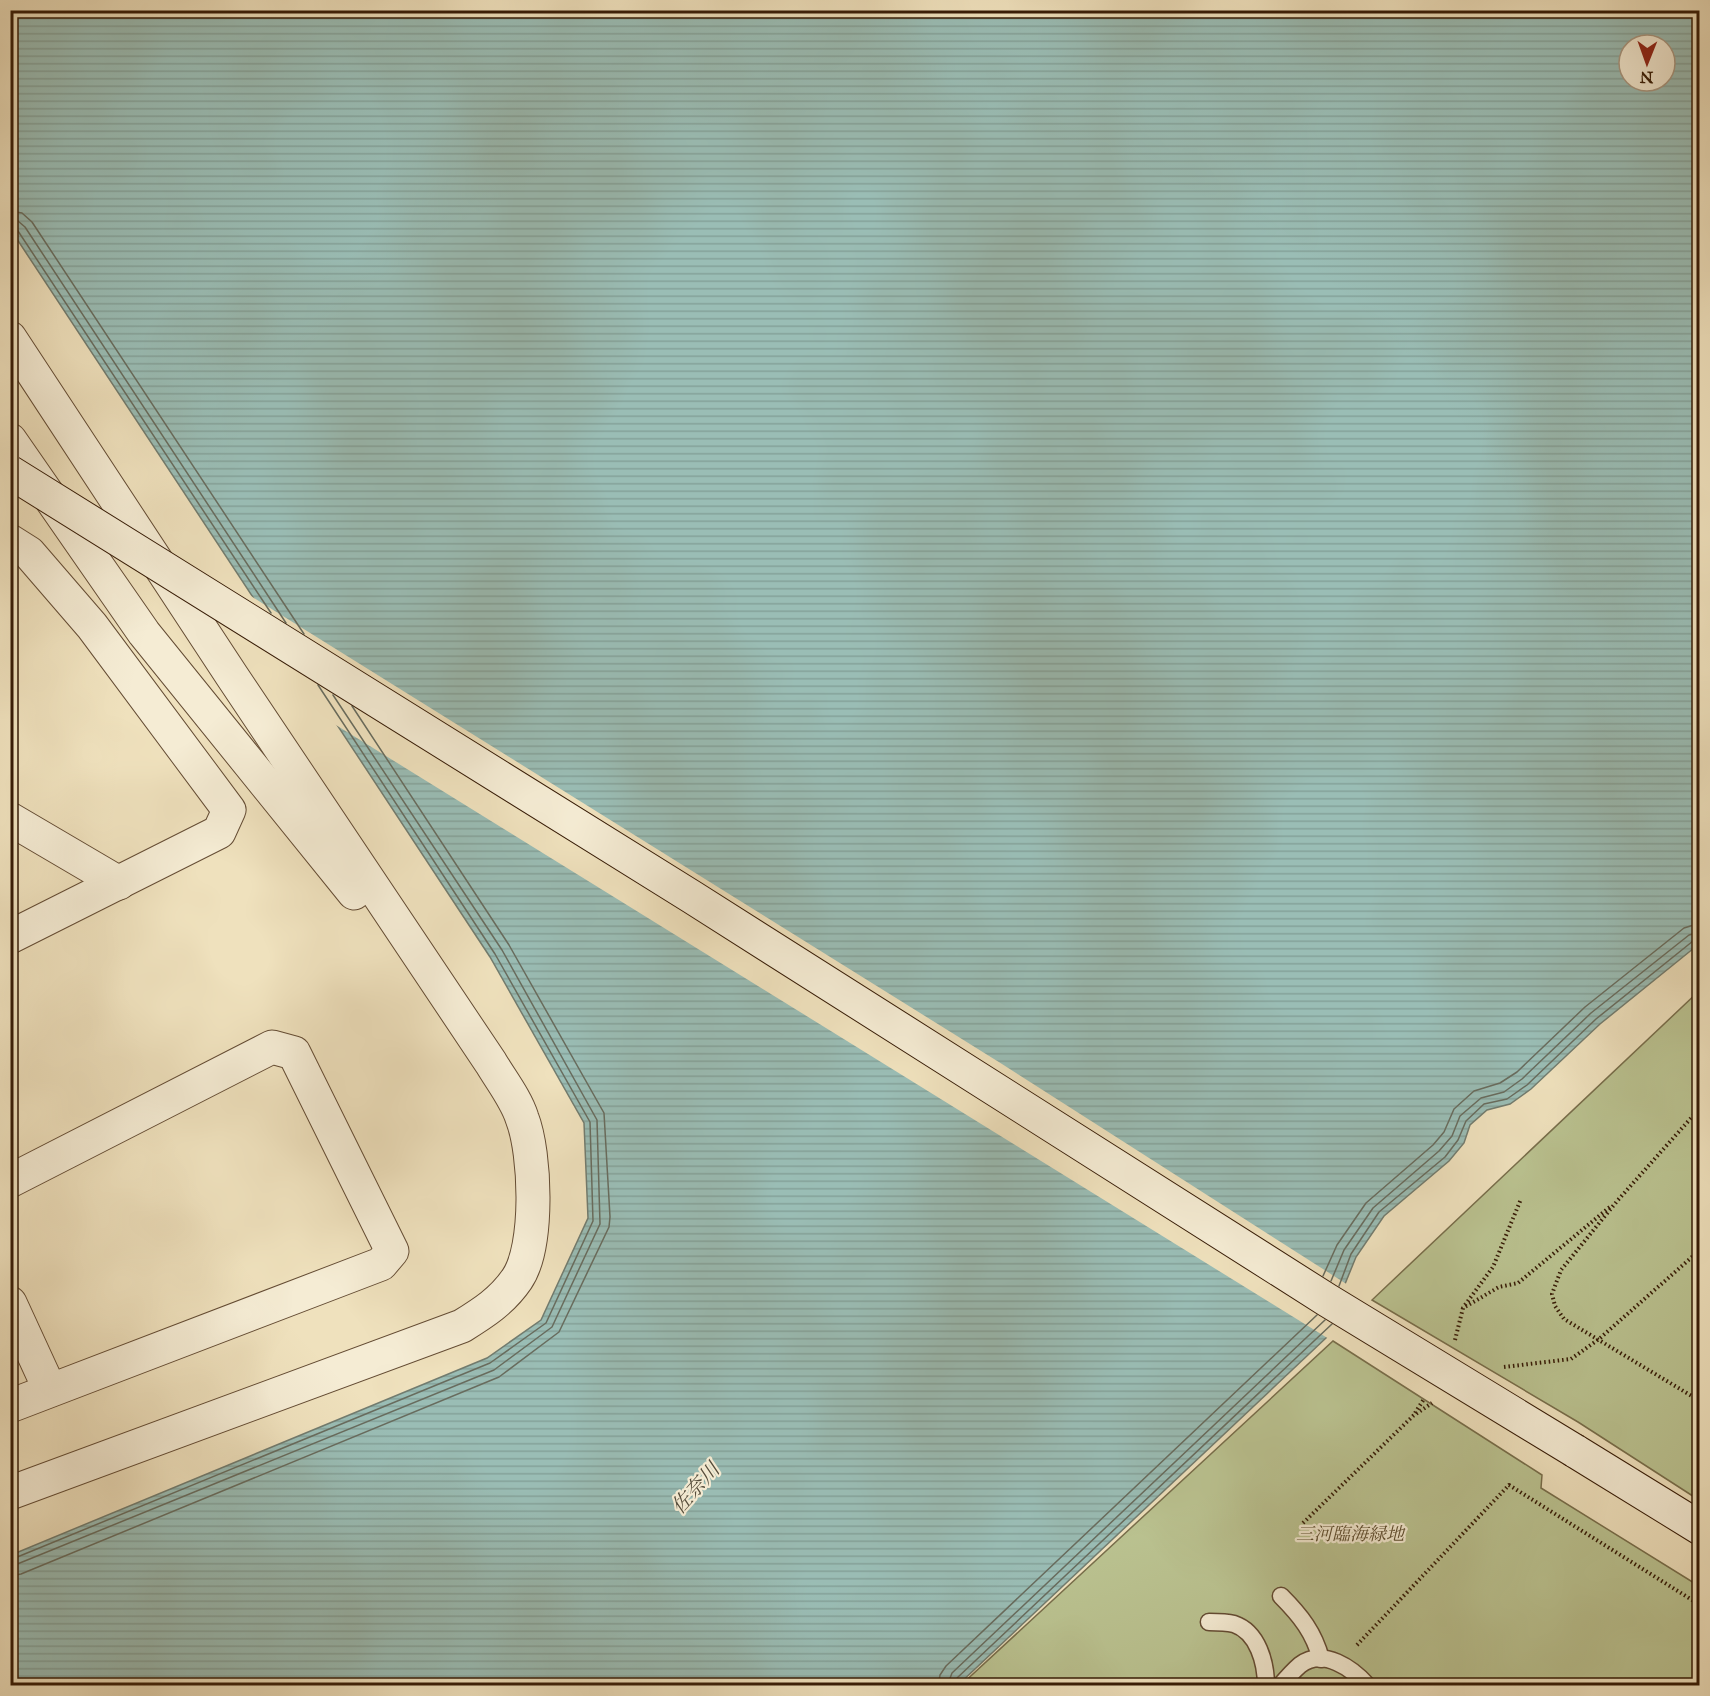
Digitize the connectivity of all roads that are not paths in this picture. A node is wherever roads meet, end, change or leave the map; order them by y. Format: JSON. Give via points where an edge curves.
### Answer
{"nodes":[{"id":1,"x":10,"y":338,"type":"edge"},
{"id":2,"x":10,"y":440,"type":"edge"},
{"id":3,"x":10,"y":472,"type":"edge"},
{"id":4,"x":10,"y":541,"type":"edge"},
{"id":5,"x":10,"y":819,"type":"edge"},
{"id":6,"x":119,"y":883,"type":"junction"},
{"id":7,"x":10,"y":937,"type":"edge"},
{"id":8,"x":491,"y":1063,"type":"junction"},
{"id":9,"x":10,"y":1181,"type":"edge"},
{"id":10,"x":10,"y":1303,"type":"edge"},
{"id":11,"x":50,"y":1390,"type":"junction"},
{"id":12,"x":10,"y":1406,"type":"edge"},
{"id":13,"x":10,"y":1493,"type":"edge"},
{"id":14,"x":1700,"y":1528,"type":"edge"},
{"id":15,"x":1281,"y":1596,"type":"dead end"},
{"id":16,"x":1209,"y":1622,"type":"dead end"},
{"id":17,"x":1321,"y":1659,"type":"junction"},
{"id":18,"x":1266,"y":1686,"type":"edge"},
{"id":19,"x":1280,"y":1686,"type":"edge"},
{"id":20,"x":1368,"y":1686,"type":"edge"}],
"edges":[{"from":1,"to":8,"type":"street"},
{"from":2,"to":8,"type":"street","via":[[144,633]]},
{"from":3,"to":14,"type":"street","bridge":true,"via":[[692,897],[1327,1300]]},
{"from":4,"to":6,"type":"street","via":[[29,553],[92,626],[229,810],[219,832]]},
{"from":5,"to":6,"type":"street"},
{"from":6,"to":7,"type":"street"},
{"from":8,"to":13,"type":"street","via":[[523,1118],[533,1184],[531,1238],[518,1278],[495,1305],[462,1326]]},
{"from":9,"to":11,"type":"street","via":[[272,1047],[294,1053],[392,1251],[381,1264]]},
{"from":10,"to":11,"type":"street"},
{"from":11,"to":12,"type":"street"},
{"from":15,"to":17,"type":"lane","via":[[1302,1617],[1316,1639]]},
{"from":16,"to":18,"type":"lane","via":[[1235,1624],[1250,1635],[1261,1653]]},
{"from":17,"to":19,"type":"lane","via":[[1302,1663]]},
{"from":17,"to":20,"type":"lane","via":[[1341,1662]]}]}
